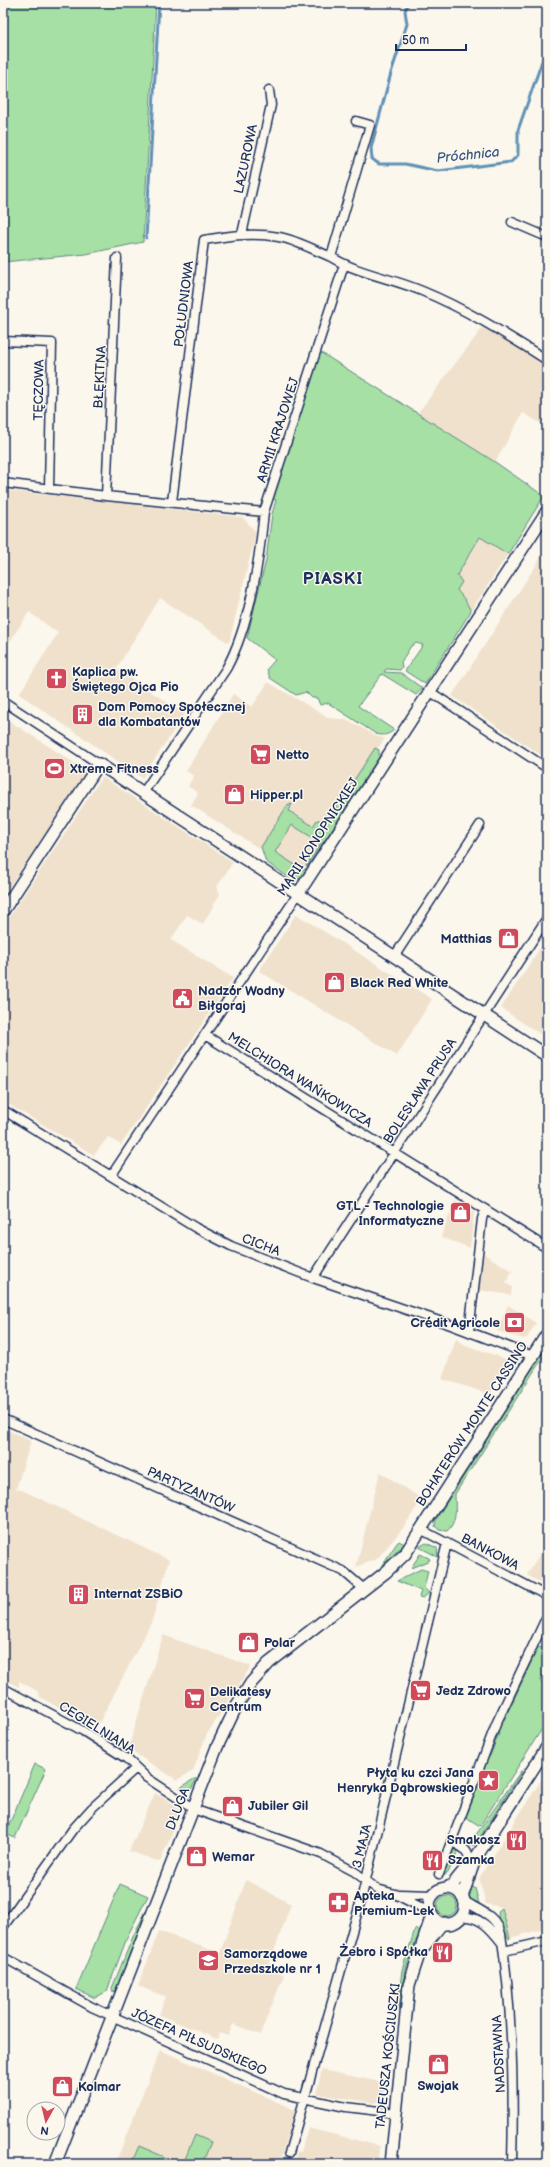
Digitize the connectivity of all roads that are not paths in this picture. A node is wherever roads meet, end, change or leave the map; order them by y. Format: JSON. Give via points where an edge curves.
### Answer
{"nodes":[{"id":1,"x":269,"y":90,"type":"dead end"},
{"id":2,"x":356,"y":121,"type":"dead end"},
{"id":3,"x":512,"y":222,"type":"dead end"},
{"id":4,"x":242,"y":234,"type":"junction"},
{"id":5,"x":547,"y":237,"type":"edge"},
{"id":6,"x":331,"y":257,"type":"junction"},
{"id":7,"x":117,"y":258,"type":"dead end"},
{"id":8,"x":344,"y":265,"type":"junction"},
{"id":9,"x":3,"y":341,"type":"edge"},
{"id":10,"x":547,"y":360,"type":"edge"},
{"id":11,"x":3,"y":483,"type":"edge"},
{"id":12,"x":49,"y":488,"type":"junction"},
{"id":13,"x":106,"y":496,"type":"junction"},
{"id":14,"x":172,"y":502,"type":"junction"},
{"id":15,"x":547,"y":511,"type":"edge"},
{"id":16,"x":264,"y":512,"type":"junction"},
{"id":17,"x":429,"y":691,"type":"junction"},
{"id":18,"x":3,"y":701,"type":"edge"},
{"id":19,"x":98,"y":764,"type":"junction"},
{"id":20,"x":547,"y":768,"type":"edge"},
{"id":21,"x":143,"y":793,"type":"junction"},
{"id":22,"x":480,"y":825,"type":"dead end"},
{"id":23,"x":298,"y":894,"type":"junction"},
{"id":24,"x":4,"y":907,"type":"edge"},
{"id":25,"x":547,"y":918,"type":"edge"},
{"id":26,"x":394,"y":957,"type":"junction"},
{"id":27,"x":484,"y":1015,"type":"junction"},
{"id":28,"x":205,"y":1035,"type":"junction"},
{"id":29,"x":547,"y":1056,"type":"edge"},
{"id":30,"x":3,"y":1110,"type":"edge"},
{"id":31,"x":395,"y":1152,"type":"junction"},
{"id":32,"x":111,"y":1176,"type":"junction"},
{"id":33,"x":485,"y":1209,"type":"junction"},
{"id":34,"x":547,"y":1248,"type":"edge"},
{"id":35,"x":314,"y":1278,"type":"junction"},
{"id":36,"x":469,"y":1332,"type":"junction"},
{"id":37,"x":547,"y":1334,"type":"edge"},
{"id":38,"x":533,"y":1356,"type":"junction"},
{"id":39,"x":3,"y":1419,"type":"edge"},
{"id":40,"x":422,"y":1530,"type":"junction"},
{"id":41,"x":447,"y":1543,"type":"junction"},
{"id":42,"x":364,"y":1589,"type":"junction"},
{"id":43,"x":547,"y":1596,"type":"edge"},
{"id":44,"x":547,"y":1616,"type":"edge"},
{"id":45,"x":3,"y":1688,"type":"edge"},
{"id":46,"x":546,"y":1750,"type":"edge"},
{"id":47,"x":136,"y":1768,"type":"junction"},
{"id":48,"x":194,"y":1808,"type":"junction"},
{"id":49,"x":451,"y":1842,"type":"junction"},
{"id":50,"x":471,"y":1861,"type":"junction"},
{"id":51,"x":439,"y":1874,"type":"dead end"},
{"id":52,"x":366,"y":1880,"type":"junction"},
{"id":53,"x":447,"y":1888,"type":"junction"},
{"id":54,"x":394,"y":1894,"type":"junction"},
{"id":55,"x":433,"y":1895,"type":"junction"},
{"id":56,"x":463,"y":1899,"type":"junction"},
{"id":57,"x":431,"y":1913,"type":"junction"},
{"id":58,"x":460,"y":1917,"type":"junction"},
{"id":59,"x":445,"y":1923,"type":"junction"},
{"id":60,"x":3,"y":1927,"type":"edge"},
{"id":61,"x":547,"y":1941,"type":"edge"},
{"id":62,"x":503,"y":1947,"type":"junction"},
{"id":63,"x":419,"y":1953,"type":"junction"},
{"id":64,"x":3,"y":1957,"type":"edge"},
{"id":65,"x":113,"y":2017,"type":"junction"},
{"id":66,"x":306,"y":2100,"type":"junction"},
{"id":67,"x":397,"y":2113,"type":"junction"},
{"id":68,"x":289,"y":2152,"type":"tunnel mouth"},
{"id":69,"x":55,"y":2164,"type":"edge"},
{"id":70,"x":391,"y":2164,"type":"edge"},
{"id":71,"x":512,"y":2164,"type":"edge"}],
"edges":[{"from":1,"to":4,"type":"street","name":"LAZUROWA","via":[[270,105]]},
{"from":2,"to":6,"type":"street","via":[[370,124]]},
{"from":3,"to":5,"type":"street"},
{"from":4,"to":6,"type":"street","name":"POŁUDNIOWA","via":[[280,237]]},
{"from":4,"to":14,"type":"street","name":"POŁUDNIOWA","via":[[204,240]]},
{"from":6,"to":8,"type":"street"},
{"from":7,"to":13,"type":"street","name":"BŁĘKITNA"},
{"from":8,"to":10,"type":"street","via":[[422,291],[464,311]]},
{"from":8,"to":16,"type":"street","name":"ARMII KRAJOWEJ"},
{"from":9,"to":12,"type":"street","name":"TĘCZOWA","via":[[52,343]]},
{"from":11,"to":12,"type":"street"},
{"from":12,"to":13,"type":"street"},
{"from":13,"to":14,"type":"street"},
{"from":14,"to":16,"type":"street"},
{"from":15,"to":17,"type":"street","name":"MARII KONOPNICKIEJ"},
{"from":16,"to":21,"type":"street","name":"ARMII KRAJOWEJ","via":[[255,575],[236,651]]},
{"from":17,"to":20,"type":"street"},
{"from":17,"to":23,"type":"street","name":"MARII KONOPNICKIEJ"},
{"from":18,"to":19,"type":"street"},
{"from":19,"to":21,"type":"street"},
{"from":19,"to":24,"type":"street"},
{"from":21,"to":23,"type":"street"},
{"from":22,"to":26,"type":"street"},
{"from":23,"to":26,"type":"street"},
{"from":23,"to":28,"type":"street","name":"MARII KONOPNICKIEJ"},
{"from":25,"to":27,"type":"street","name":"BOLESŁAWA PRUSA"},
{"from":26,"to":27,"type":"street"},
{"from":27,"to":29,"type":"street"},
{"from":27,"to":31,"type":"street","name":"BOLESŁAWA PRUSA"},
{"from":28,"to":31,"type":"street","name":"MELCHIORA WAŃKOWICZA"},
{"from":28,"to":32,"type":"street","name":"MARII KONOPNICKIEJ"},
{"from":30,"to":32,"type":"street","name":"CICHA"},
{"from":31,"to":33,"type":"street","name":"MELCHIORA WAŃKOWICZA"},
{"from":31,"to":35,"type":"street","name":"BOLESŁAWA PRUSA"},
{"from":32,"to":35,"type":"street","name":"CICHA","via":[[231,1246]]},
{"from":33,"to":34,"type":"street","name":"MELCHIORA WAŃKOWICZA"},
{"from":33,"to":36,"type":"street","via":[[473,1282]]},
{"from":35,"to":36,"type":"street","name":"CICHA"},
{"from":36,"to":38,"type":"street","name":"CICHA"},
{"from":37,"to":38,"type":"street","name":"BOHATERÓW MONTE CASSINO"},
{"from":38,"to":40,"type":"street","name":"BOHATERÓW MONTE CASSINO"},
{"from":39,"to":42,"type":"street","name":"PARTYZANTÓW","via":[[343,1571]]},
{"from":40,"to":41,"type":"street","name":"BANKOWA"},
{"from":40,"to":42,"type":"street","name":"DŁUGA","via":[[399,1561]]},
{"from":41,"to":43,"type":"street","name":"BANKOWA"},
{"from":41,"to":52,"type":"street","name":"3 MAJA"},
{"from":42,"to":48,"type":"street","name":"DŁUGA","via":[[278,1656],[251,1683],[225,1727]]},
{"from":44,"to":49,"type":"street","via":[[496,1724]]},
{"from":45,"to":47,"type":"street","name":"CEGIELNIANA","via":[[83,1731]]},
{"from":46,"to":50,"type":"street"},
{"from":47,"to":48,"type":"street","name":"CEGIELNIANA"},
{"from":47,"to":60,"type":"street","via":[[73,1829]]},
{"from":48,"to":52,"type":"street","name":"CEGIELNIANA","via":[[321,1854]]},
{"from":48,"to":65,"type":"street","name":"DŁUGA"},
{"from":49,"to":50,"type":"street","via":[[466,1850]]},
{"from":49,"to":51,"type":"street"},
{"from":50,"to":53,"type":"street"},
{"from":50,"to":56,"type":"street"},
{"from":52,"to":54,"type":"street","name":"CEGIELNIANA","via":[[377,1889]]},
{"from":52,"to":66,"type":"street","name":"3 MAJA"},
{"from":53,"to":55,"type":"street"},
{"from":53,"to":56,"type":"street","via":[[455,1890]]},
{"from":54,"to":55,"type":"street"},
{"from":54,"to":57,"type":"street"},
{"from":55,"to":57,"type":"street","via":[[430,1903]]},
{"from":56,"to":58,"type":"street","via":[[465,1907]]},
{"from":56,"to":62,"type":"street","name":"NADSTAWNA","via":[[495,1921],[501,1931]]},
{"from":57,"to":59,"type":"street","via":[[436,1920]]},
{"from":57,"to":63,"type":"street","name":"TADEUSZA KOŚCIUSZKI"},
{"from":58,"to":59,"type":"street","via":[[455,1922]]},
{"from":58,"to":62,"type":"street","via":[[467,1916],[481,1921],[492,1930]]},
{"from":59,"to":63,"type":"street","name":"TADEUSZA KOŚCIUSZKI"},
{"from":61,"to":62,"type":"street"},
{"from":62,"to":71,"type":"street","name":"NADSTAWNA","via":[[512,2090]]},
{"from":63,"to":67,"type":"street","name":"TADEUSZA KOŚCIUSZKI","via":[[409,1985]]},
{"from":64,"to":65,"type":"street","name":"JÓZEFA PIŁSUDSKIEGO"},
{"from":65,"to":66,"type":"street","name":"JÓZEFA PIŁSUDSKIEGO","via":[[277,2091]]},
{"from":65,"to":69,"type":"street","name":"DŁUGA"},
{"from":66,"to":67,"type":"street","name":"JÓZEFA PIŁSUDSKIEGO"},
{"from":66,"to":68,"type":"street","name":"3 MAJA"},
{"from":67,"to":70,"type":"street","name":"TADEUSZA KOŚCIUSZKI"}]}
